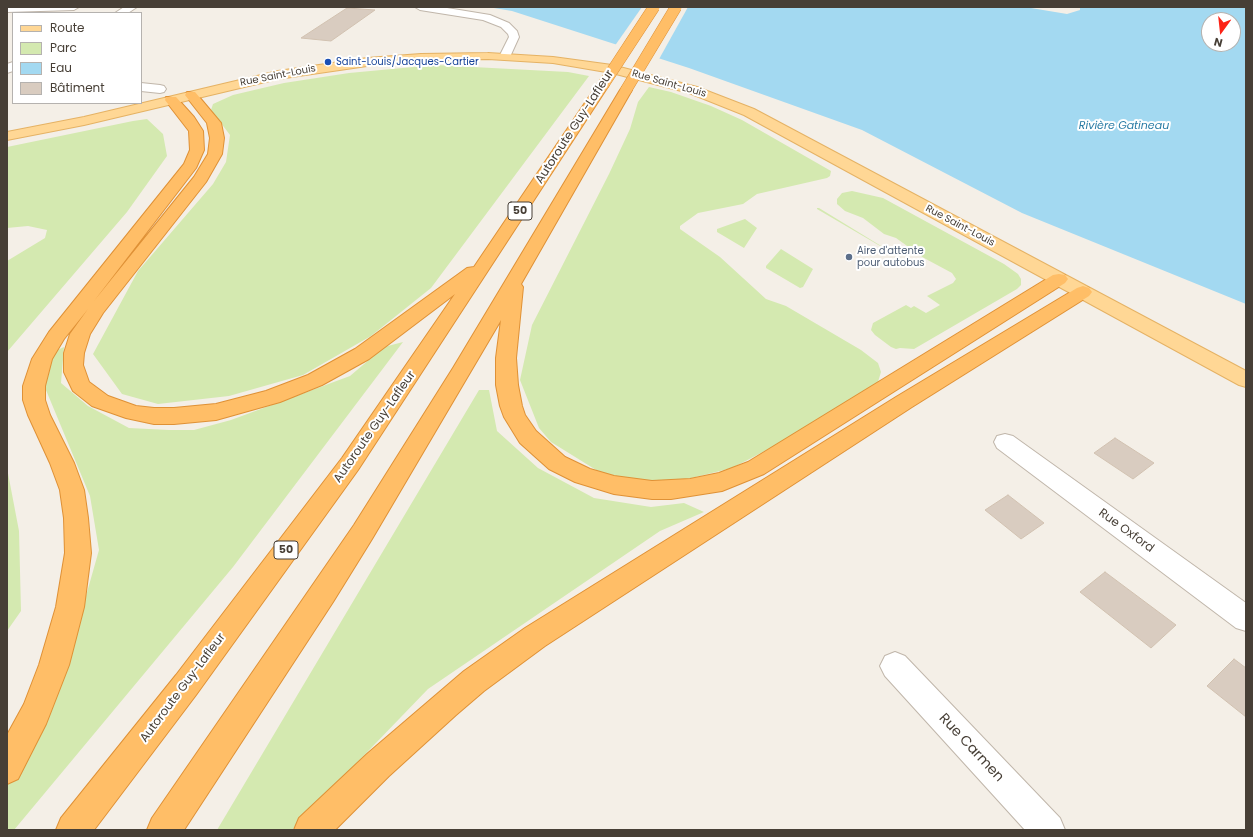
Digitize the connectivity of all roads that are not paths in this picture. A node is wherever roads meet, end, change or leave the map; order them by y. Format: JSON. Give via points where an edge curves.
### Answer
{"nodes":[{"id":1,"x":74,"y":7,"type":"edge"},
{"id":2,"x":132,"y":7,"type":"edge"},
{"id":3,"x":420,"y":7,"type":"edge"},
{"id":4,"x":654,"y":7,"type":"edge"},
{"id":5,"x":676,"y":7,"type":"edge"},
{"id":6,"x":7,"y":10,"type":"edge"},
{"id":7,"x":122,"y":12,"type":"edge"},
{"id":8,"x":505,"y":57,"type":"junction"},
{"id":9,"x":142,"y":87,"type":"edge"},
{"id":10,"x":174,"y":95,"type":"junction"},
{"id":11,"x":142,"y":104,"type":"edge"},
{"id":12,"x":142,"y":104,"type":"edge"},
{"id":13,"x":7,"y":136,"type":"edge"},
{"id":14,"x":487,"y":261,"type":"junction"},
{"id":15,"x":1059,"y":279,"type":"junction"},
{"id":16,"x":515,"y":280,"type":"junction"},
{"id":17,"x":1083,"y":292,"type":"junction"},
{"id":18,"x":1246,"y":380,"type":"edge"},
{"id":19,"x":1005,"y":442,"type":"dead end"},
{"id":20,"x":1246,"y":619,"type":"edge"},
{"id":21,"x":895,"y":666,"type":"dead end"},
{"id":22,"x":7,"y":768,"type":"edge"},
{"id":23,"x":73,"y":830,"type":"edge"},
{"id":24,"x":164,"y":830,"type":"edge"},
{"id":25,"x":311,"y":830,"type":"edge"},
{"id":26,"x":1048,"y":830,"type":"edge"}],
"edges":[{"from":1,"to":6,"type":"street"},
{"from":2,"to":7,"type":"street"},
{"from":3,"to":8,"type":"street","via":[[474,15],[505,24],[514,37]]},
{"from":4,"to":14,"type":"highway","name":"Autoroute Guy-Lafleur","number":"50","bridge":true},
{"from":5,"to":16,"type":"highway","name":"Autoroute Guy-Lafleur","number":"50","bridge":true},
{"from":8,"to":10,"type":"main road","name":"Rue Saint-Louis","via":[[435,57],[353,63]]},
{"from":8,"to":15,"type":"main road","name":"Rue Saint-Louis","via":[[553,60],[612,69],[677,85],[725,102],[762,118]]},
{"from":9,"to":10,"type":"street"},
{"from":10,"to":11,"type":"main road","name":"Rue Saint-Louis"},
{"from":10,"to":14,"type":"highway","via":[[204,110],[214,123],[217,138],[215,154],[201,179],[96,310],[80,334],[74,353],[74,372],[80,386],[100,401],[134,413],[174,416],[225,411],[278,395],[315,380],[362,354]]},
{"from":10,"to":22,"type":"highway","via":[[196,131],[197,150],[191,165],[56,336],[37,372],[34,400],[70,485],[76,518],[78,553],[70,607],[54,665],[35,712]]},
{"from":12,"to":13,"type":"main road","name":"Rue Saint-Louis","via":[[77,122]]},
{"from":14,"to":23,"type":"highway","name":"Autoroute Guy-Lafleur","number":"50","via":[[350,464],[186,685]]},
{"from":15,"to":16,"type":"highway","via":[[756,468],[707,486],[678,490],[652,490],[598,482],[557,463],[536,446],[521,427],[511,406],[506,369]]},
{"from":15,"to":17,"type":"main road","name":"Rue Saint-Louis"},
{"from":16,"to":24,"type":"highway","name":"Autoroute Guy-Lafleur","number":"50","via":[[359,538]]},
{"from":17,"to":18,"type":"main road","name":"Rue Saint-Louis"},
{"from":17,"to":25,"type":"highway","via":[[904,402],[511,654],[445,705]]},
{"from":19,"to":20,"type":"street","name":"Rue Oxford"},
{"from":21,"to":26,"type":"street","name":"Rue Carmen"}]}
